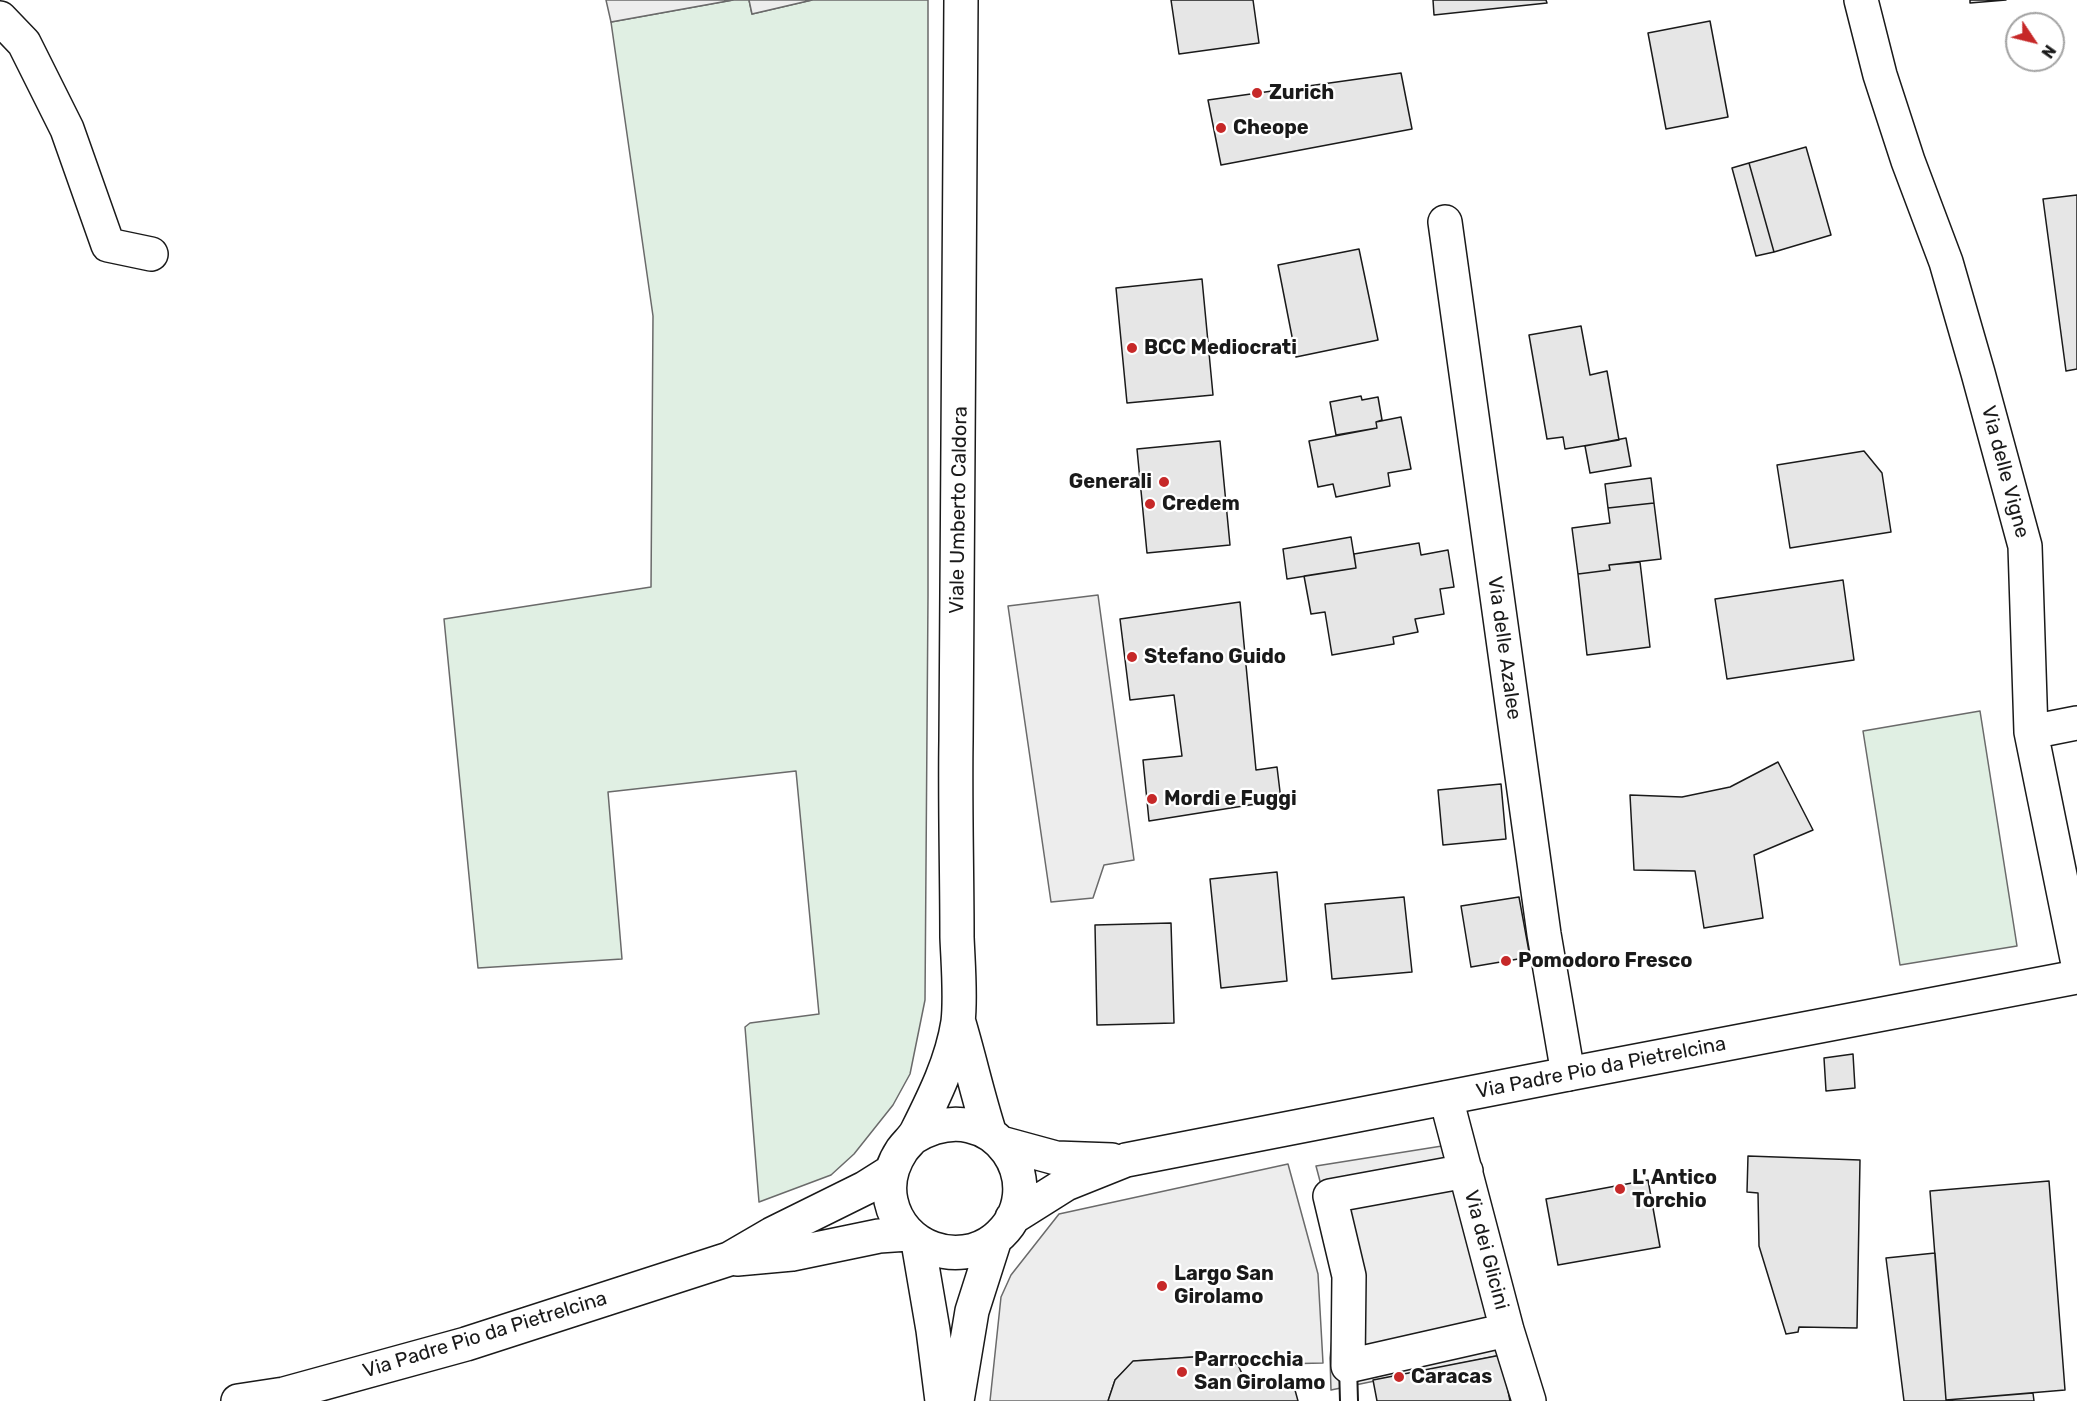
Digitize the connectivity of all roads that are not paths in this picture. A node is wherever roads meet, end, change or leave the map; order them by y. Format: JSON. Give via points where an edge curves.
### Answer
{"nodes":[{"id":1,"x":961,"y":0,"type":"edge"},
{"id":2,"x":1861,"y":0,"type":"edge"},
{"id":3,"x":0,"y":18,"type":"edge"},
{"id":4,"x":1445,"y":222,"type":"dead end"},
{"id":5,"x":152,"y":254,"type":"dead end"},
{"id":6,"x":2077,"y":723,"type":"edge"},
{"id":7,"x":2031,"y":732,"type":"junction"},
{"id":8,"x":2077,"y":959,"type":"edge"},
{"id":9,"x":2077,"y":977,"type":"edge"},
{"id":10,"x":958,"y":1021,"type":"junction"},
{"id":11,"x":1568,"y":1074,"type":"junction"},
{"id":12,"x":1446,"y":1098,"type":"junction"},
{"id":13,"x":914,"y":1137,"type":"junction"},
{"id":14,"x":995,"y":1138,"type":"junction"},
{"id":15,"x":1126,"y":1160,"type":"junction"},
{"id":16,"x":892,"y":1171,"type":"junction"},
{"id":17,"x":1466,"y":1172,"type":"junction"},
{"id":18,"x":1003,"y":1229,"type":"junction"},
{"id":19,"x":913,"y":1238,"type":"junction"},
{"id":20,"x":729,"y":1259,"type":"junction"},
{"id":21,"x":1508,"y":1330,"type":"junction"},
{"id":22,"x":1348,"y":1366,"type":"junction"},
{"id":23,"x":238,"y":1401,"type":"edge"},
{"id":24,"x":942,"y":1401,"type":"edge"},
{"id":25,"x":957,"y":1401,"type":"edge"},
{"id":26,"x":1349,"y":1401,"type":"edge"},
{"id":27,"x":1529,"y":1401,"type":"edge"}],
"edges":[{"from":1,"to":10,"type":"street","name":"Viale Umberto Caldora"},
{"from":2,"to":7,"type":"street","name":"Via delle Vigne","via":[[1880,75],[1952,284],[2025,546]]},
{"from":3,"to":5,"type":"street","via":[[24,43],[67,129],[108,244]]},
{"from":4,"to":11,"type":"street","name":"Via delle Azalee","via":[[1544,934]]},
{"from":6,"to":7,"type":"street"},
{"from":7,"to":8,"type":"street","name":"Via delle Vigne"},
{"from":9,"to":11,"type":"street","name":"Via Padre Pio da Pietrelcina"},
{"from":10,"to":13,"type":"street","name":"Viale Umberto Caldora","via":[[947,1067]]},
{"from":10,"to":14,"type":"street","name":"Viale Umberto Caldora","via":[[977,1094]]},
{"from":11,"to":12,"type":"street","name":"Via Padre Pio da Pietrelcina"},
{"from":12,"to":15,"type":"street","name":"Via Padre Pio da Pietrelcina"},
{"from":12,"to":17,"type":"street","name":"Via dei Glicini"},
{"from":13,"to":14,"type":"street","via":[[952,1123],[965,1124]]},
{"from":13,"to":16,"type":"street"},
{"from":14,"to":15,"type":"street","name":"Via Padre Pio da Pietrelcina","via":[[1056,1158]]},
{"from":14,"to":18,"type":"street","via":[[1015,1165],[1019,1179],[1019,1192]]},
{"from":15,"to":18,"type":"street","name":"Via Padre Pio da Pietrelcina","via":[[1066,1184]]},
{"from":16,"to":19,"type":"street","via":[[890,1197],[896,1217]]},
{"from":16,"to":20,"type":"street","name":"Via Padre Pio da Pietrelcina"},
{"from":17,"to":21,"type":"street","name":"Via dei Glicini"},
{"from":17,"to":22,"type":"street","via":[[1330,1196],[1348,1276]]},
{"from":18,"to":19,"type":"street","via":[[970,1251],[957,1253],[930,1249]]},
{"from":18,"to":25,"type":"street","via":[[972,1311]]},
{"from":19,"to":20,"type":"street","name":"Via Padre Pio da Pietrelcina","via":[[879,1236],[792,1254]]},
{"from":19,"to":24,"type":"street","via":[[933,1330]]},
{"from":20,"to":23,"type":"street","name":"Via Padre Pio da Pietrelcina","via":[[466,1344],[284,1394]]},
{"from":21,"to":22,"type":"street"},
{"from":21,"to":27,"type":"street","name":"Via dei Glicini"},
{"from":22,"to":26,"type":"lane"}]}
